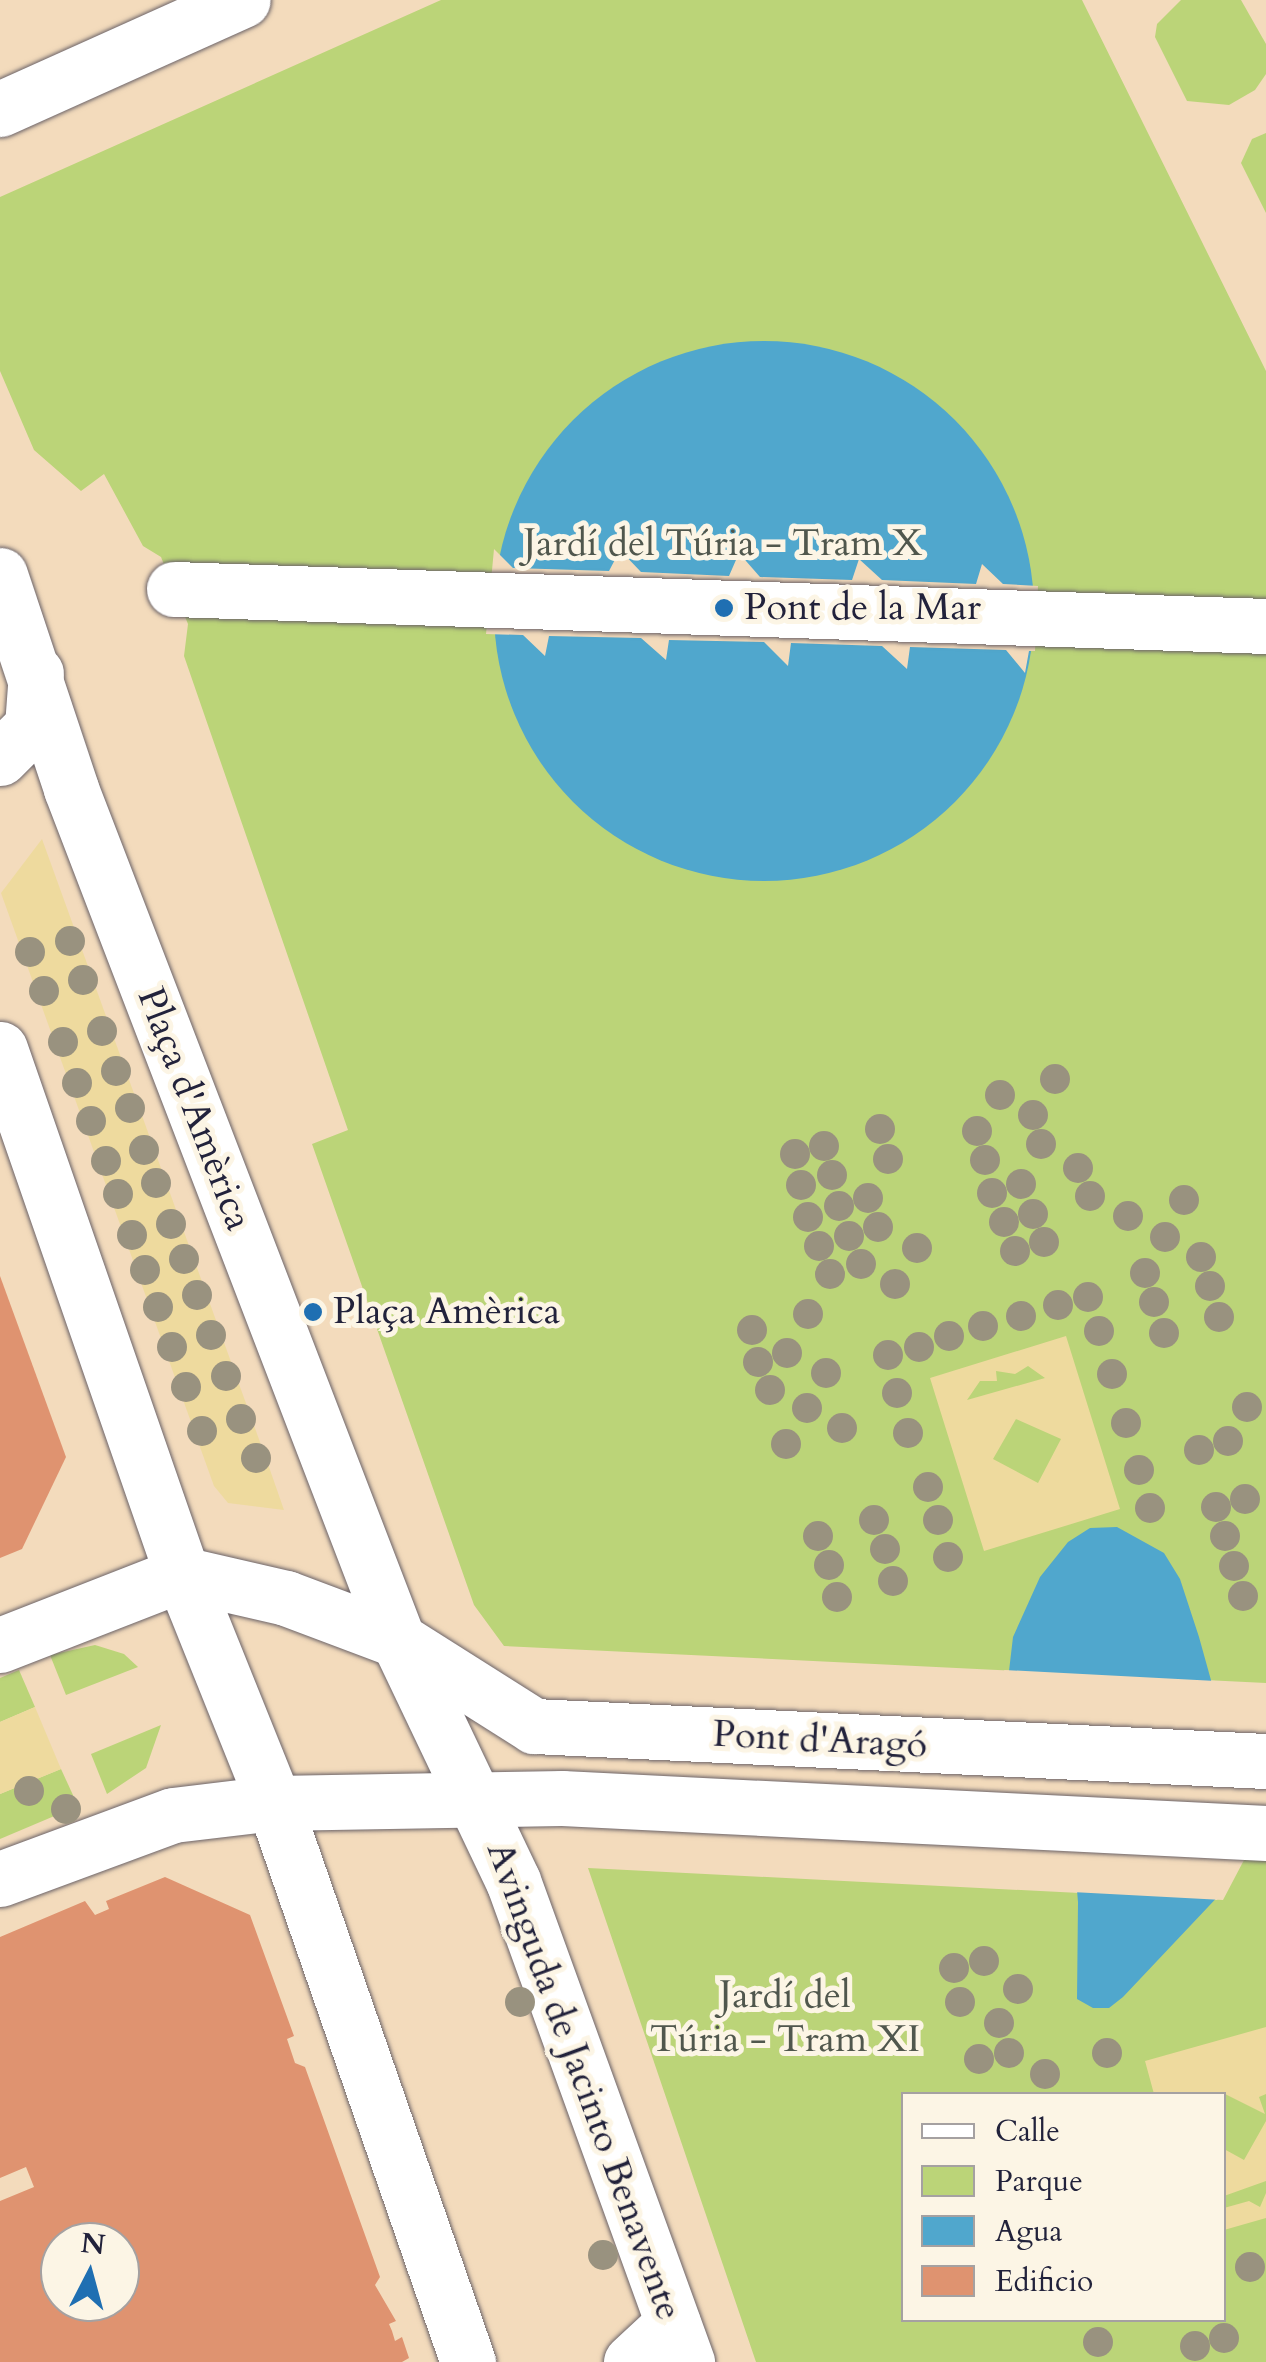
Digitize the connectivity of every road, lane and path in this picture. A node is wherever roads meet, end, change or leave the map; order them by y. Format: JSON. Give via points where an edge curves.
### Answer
{"nodes":[{"id":1,"x":243,"y":0,"type":"edge"},
{"id":2,"x":0,"y":110,"type":"edge"},
{"id":3,"x":0,"y":575,"type":"edge"},
{"id":4,"x":174,"y":589,"type":"dead end"},
{"id":5,"x":0,"y":622,"type":"edge"},
{"id":6,"x":1266,"y":626,"type":"edge"},
{"id":7,"x":36,"y":672,"type":"junction"},
{"id":8,"x":0,"y":758,"type":"edge"},
{"id":9,"x":0,"y":1049,"type":"edge"},
{"id":10,"x":182,"y":1574,"type":"junction"},
{"id":11,"x":398,"y":1640,"type":"junction"},
{"id":12,"x":0,"y":1644,"type":"edge"},
{"id":13,"x":1266,"y":1761,"type":"edge"},
{"id":14,"x":480,"y":1801,"type":"junction"},
{"id":15,"x":274,"y":1804,"type":"junction"},
{"id":16,"x":1266,"y":1833,"type":"edge"},
{"id":17,"x":0,"y":1879,"type":"edge"},
{"id":18,"x":680,"y":2342,"type":"edge"},
{"id":19,"x":468,"y":2362,"type":"edge"},
{"id":20,"x":631,"y":2362,"type":"edge"}],
"edges":[{"from":1,"to":2,"type":"main road"},
{"from":3,"to":7,"type":"main road","name":"Plaça d'Amèrica"},
{"from":4,"to":6,"type":"main road"},
{"from":5,"to":7,"type":"main road"},
{"from":7,"to":8,"type":"main road","via":[[32,726]]},
{"from":7,"to":11,"type":"main road","name":"Plaça d'Amèrica","via":[[71,789]]},
{"from":9,"to":10,"type":"main road"},
{"from":10,"to":11,"type":"main road","via":[[286,1598]]},
{"from":10,"to":12,"type":"main road"},
{"from":10,"to":15,"type":"main road"},
{"from":11,"to":13,"type":"main road","name":"Pont d'Aragó","via":[[534,1726]]},
{"from":11,"to":14,"type":"main road","name":"Plaça d'Amèrica"},
{"from":14,"to":15,"type":"main road"},
{"from":14,"to":16,"type":"main road","name":"Pont d'Aragó","via":[[562,1798]]},
{"from":14,"to":18,"type":"main road","name":"Avinguda de Jacinto Benavente"},
{"from":15,"to":17,"type":"main road","via":[[173,1814]]},
{"from":15,"to":19,"type":"main road"},
{"from":18,"to":20,"type":"main road"}]}
